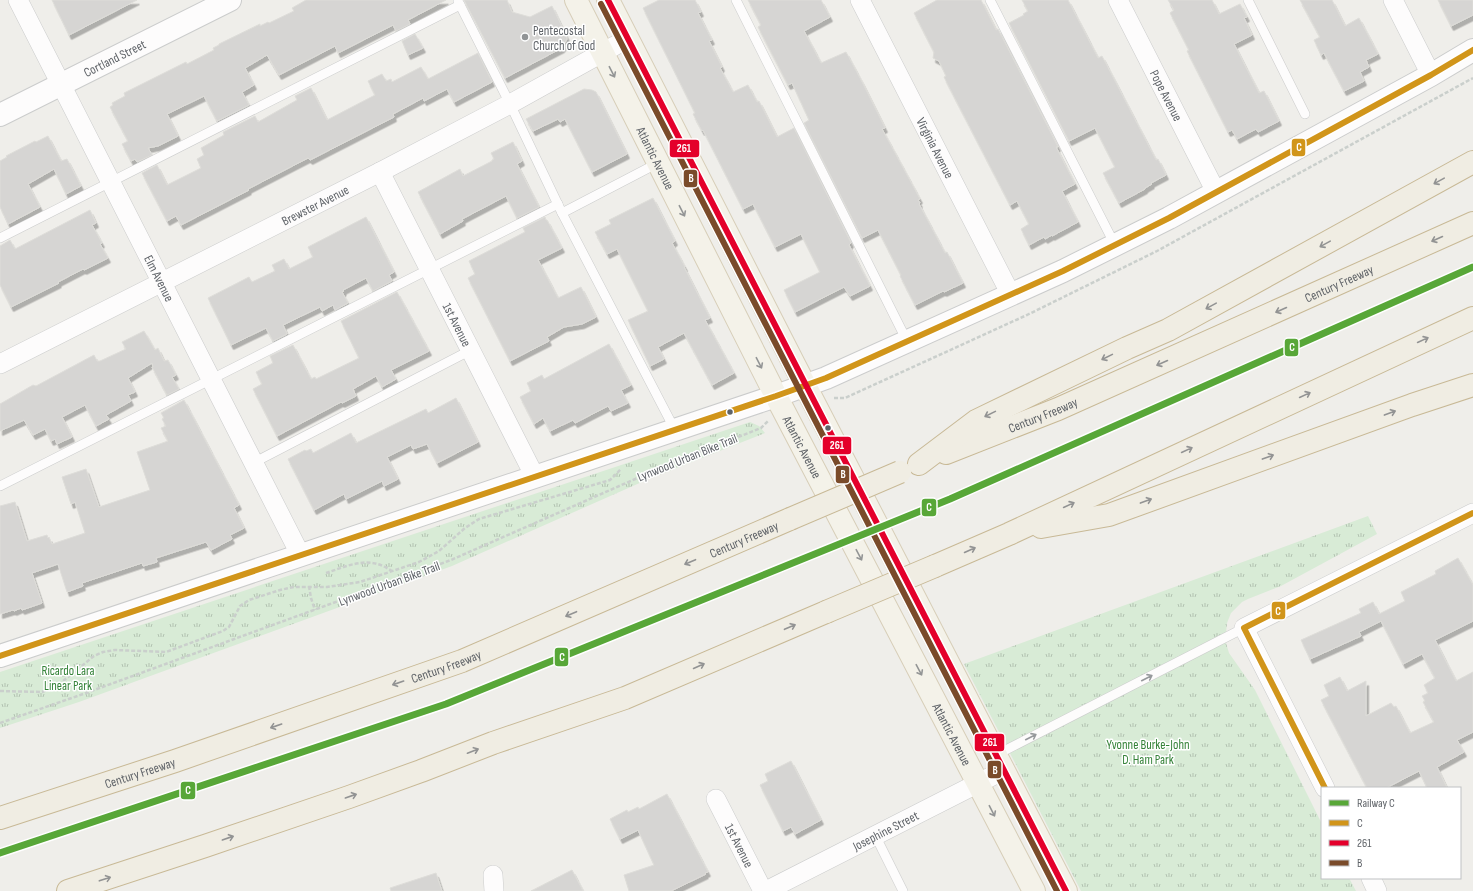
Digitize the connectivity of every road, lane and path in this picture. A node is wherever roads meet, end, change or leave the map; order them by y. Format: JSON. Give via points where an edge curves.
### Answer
{"nodes":[{"id":1,"x":18,"y":0,"type":"edge"},
{"id":2,"x":230,"y":0,"type":"edge"},
{"id":3,"x":576,"y":0,"type":"edge"},
{"id":4,"x":608,"y":0,"type":"edge"},
{"id":5,"x":736,"y":0,"type":"edge"},
{"id":6,"x":860,"y":0,"type":"edge"},
{"id":7,"x":990,"y":0,"type":"edge"},
{"id":8,"x":1118,"y":0,"type":"edge"},
{"id":9,"x":1248,"y":0,"type":"edge"},
{"id":10,"x":1393,"y":0,"type":"edge"},
{"id":11,"x":458,"y":3,"type":"edge"},
{"id":12,"x":627,"y":38,"type":"junction"},
{"id":13,"x":1473,"y":50,"type":"edge"},
{"id":14,"x":602,"y":52,"type":"junction"},
{"id":15,"x":1431,"y":75,"type":"junction"},
{"id":16,"x":61,"y":84,"type":"junction"},
{"id":17,"x":510,"y":104,"type":"junction"},
{"id":18,"x":1305,"y":114,"type":"dead end"},
{"id":19,"x":0,"y":115,"type":"edge"},
{"id":20,"x":1473,"y":162,"type":"edge"},
{"id":21,"x":658,"y":164,"type":"junction"},
{"id":22,"x":380,"y":172,"type":"junction"},
{"id":23,"x":110,"y":182,"type":"junction"},
{"id":24,"x":1216,"y":192,"type":"junction"},
{"id":25,"x":560,"y":208,"type":"junction"},
{"id":26,"x":1473,"y":223,"type":"edge"},
{"id":27,"x":0,"y":238,"type":"edge"},
{"id":28,"x":1115,"y":245,"type":"junction"},
{"id":29,"x":430,"y":268,"type":"junction"},
{"id":30,"x":162,"y":283,"type":"junction"},
{"id":31,"x":1011,"y":295,"type":"junction"},
{"id":32,"x":1473,"y":318,"type":"edge"},
{"id":33,"x":907,"y":341,"type":"junction"},
{"id":34,"x":471,"y":350,"type":"junction"},
{"id":35,"x":0,"y":364,"type":"edge"},
{"id":36,"x":211,"y":379,"type":"junction"},
{"id":37,"x":1473,"y":379,"type":"edge"},
{"id":38,"x":1473,"y":385,"type":"edge"},
{"id":39,"x":805,"y":386,"type":"junction"},
{"id":40,"x":776,"y":396,"type":"junction"},
{"id":41,"x":1412,"y":404,"type":"junction"},
{"id":42,"x":763,"y":421,"type":"dead end"},
{"id":43,"x":675,"y":430,"type":"junction"},
{"id":44,"x":253,"y":463,"type":"junction"},
{"id":45,"x":623,"y":468,"type":"dead end"},
{"id":46,"x":909,"y":468,"type":"junction"},
{"id":47,"x":535,"y":477,"type":"junction"},
{"id":48,"x":0,"y":486,"type":"edge"},
{"id":49,"x":1473,"y":513,"type":"edge"},
{"id":50,"x":1009,"y":534,"type":"junction"},
{"id":51,"x":301,"y":556,"type":"junction"},
{"id":52,"x":392,"y":571,"type":"junction"},
{"id":53,"x":326,"y":573,"type":"dead end"},
{"id":54,"x":309,"y":586,"type":"junction"},
{"id":55,"x":315,"y":610,"type":"junction"},
{"id":56,"x":1244,"y":628,"type":"junction"},
{"id":57,"x":0,"y":656,"type":"edge"},
{"id":58,"x":0,"y":691,"type":"edge"},
{"id":59,"x":0,"y":723,"type":"edge"},
{"id":60,"x":1000,"y":762,"type":"junction"},
{"id":61,"x":978,"y":783,"type":"junction"},
{"id":62,"x":1324,"y":787,"type":"edge"},
{"id":63,"x":716,"y":800,"type":"dead end"},
{"id":64,"x":0,"y":818,"type":"edge"},
{"id":65,"x":875,"y":835,"type":"junction"},
{"id":66,"x":1371,"y":879,"type":"edge"},
{"id":67,"x":68,"y":891,"type":"edge"},
{"id":68,"x":765,"y":891,"type":"edge"},
{"id":69,"x":903,"y":891,"type":"edge"},
{"id":70,"x":1034,"y":891,"type":"edge"},
{"id":71,"x":1066,"y":891,"type":"edge"},
{"id":72,"x":1377,"y":891,"type":"edge"}],
"edges":[{"from":1,"to":16,"type":"street","name":"Elm Avenue"},
{"from":2,"to":16,"type":"street","name":"Cortland Street"},
{"from":3,"to":14,"type":"main road","name":"Atlantic Avenue"},
{"from":4,"to":12,"type":"main road"},
{"from":5,"to":33,"type":"lane"},
{"from":6,"to":31,"type":"street","name":"Virginia Avenue"},
{"from":7,"to":28,"type":"lane"},
{"from":8,"to":24,"type":"street","name":"Pope Avenue"},
{"from":9,"to":18,"type":"lane"},
{"from":10,"to":15,"type":"street"},
{"from":11,"to":17,"type":"lane"},
{"from":11,"to":23,"type":"lane"},
{"from":12,"to":14,"type":"street","name":"Brewster Avenue"},
{"from":12,"to":39,"type":"main road"},
{"from":13,"to":15,"type":"street"},
{"from":14,"to":17,"type":"street","name":"Brewster Avenue"},
{"from":14,"to":21,"type":"main road","name":"Atlantic Avenue","one_way":true},
{"from":15,"to":24,"type":"street"},
{"from":16,"to":19,"type":"street","name":"Cortland Street"},
{"from":16,"to":23,"type":"street","name":"Elm Avenue"},
{"from":17,"to":22,"type":"street","name":"Brewster Avenue"},
{"from":17,"to":25,"type":"lane"},
{"from":20,"to":46,"type":"highway","one_way":true,"via":[[1168,330],[976,421]]},
{"from":21,"to":25,"type":"lane"},
{"from":21,"to":40,"type":"main road","name":"Atlantic Avenue","one_way":true},
{"from":22,"to":29,"type":"street","name":"1st Avenue"},
{"from":22,"to":30,"type":"street","name":"Brewster Avenue"},
{"from":23,"to":27,"type":"lane"},
{"from":23,"to":30,"type":"street","name":"Elm Avenue"},
{"from":24,"to":28,"type":"street"},
{"from":25,"to":29,"type":"lane"},
{"from":25,"to":43,"type":"lane"},
{"from":26,"to":46,"type":"highway","name":"Century Freeway","one_way":true,"via":[[1058,409]]},
{"from":28,"to":31,"type":"street"},
{"from":29,"to":34,"type":"street","name":"1st Avenue"},
{"from":29,"to":36,"type":"lane"},
{"from":30,"to":35,"type":"street","name":"Brewster Avenue"},
{"from":30,"to":36,"type":"street","name":"Elm Avenue"},
{"from":31,"to":33,"type":"street"},
{"from":50,"to":32,"type":"highway","one_way":true},
{"from":33,"to":39,"type":"street"},
{"from":34,"to":44,"type":"lane"},
{"from":34,"to":47,"type":"street","name":"1st Avenue"},
{"from":36,"to":44,"type":"street","name":"Elm Avenue"},
{"from":36,"to":48,"type":"lane"},
{"from":37,"to":41,"type":"highway"},
{"from":38,"to":41,"type":"highway"},
{"from":39,"to":40,"type":"street"},
{"from":39,"to":60,"type":"main road"},
{"from":40,"to":43,"type":"street"},
{"from":40,"to":61,"type":"main road","name":"Atlantic Avenue","one_way":true},
{"from":50,"to":41,"type":"highway","one_way":true,"via":[[1109,515]]},
{"from":42,"to":55,"type":"path","name":"Lynwood Urban Bike Trail","via":[[768,420],[761,428],[667,465],[465,554]]},
{"from":43,"to":47,"type":"street"},
{"from":44,"to":51,"type":"street","name":"Elm Avenue"},
{"from":45,"to":52,"type":"path","via":[[610,480],[479,519],[439,551],[419,562]]},
{"from":46,"to":64,"type":"highway","name":"Century Freeway","one_way":true,"bridge":true,"via":[[462,661],[175,761]]},
{"from":47,"to":51,"type":"street"},
{"from":49,"to":56,"type":"street"},
{"from":67,"to":50,"type":"highway","one_way":true,"bridge":true,"via":[[328,804],[625,698]]},
{"from":51,"to":57,"type":"street"},
{"from":52,"to":53,"type":"path","via":[[378,564],[366,562]]},
{"from":52,"to":54,"type":"path","via":[[360,582]]},
{"from":54,"to":55,"type":"path"},
{"from":54,"to":58,"type":"path","via":[[280,590],[249,600],[240,606],[229,627],[223,631],[166,652],[103,652],[49,690]]},
{"from":55,"to":59,"type":"path","name":"Lynwood Urban Bike Trail"},
{"from":60,"to":56,"type":"lane","one_way":true},
{"from":56,"to":62,"type":"street"},
{"from":60,"to":61,"type":"street","name":"Josephine Street"},
{"from":60,"to":71,"type":"main road"},
{"from":61,"to":65,"type":"street","name":"Josephine Street"},
{"from":61,"to":70,"type":"main road","name":"Atlantic Avenue","one_way":true},
{"from":63,"to":68,"type":"street","name":"1st Avenue"},
{"from":65,"to":68,"type":"street","name":"Josephine Street"},
{"from":65,"to":69,"type":"lane"},
{"from":66,"to":72,"type":"street"}]}
